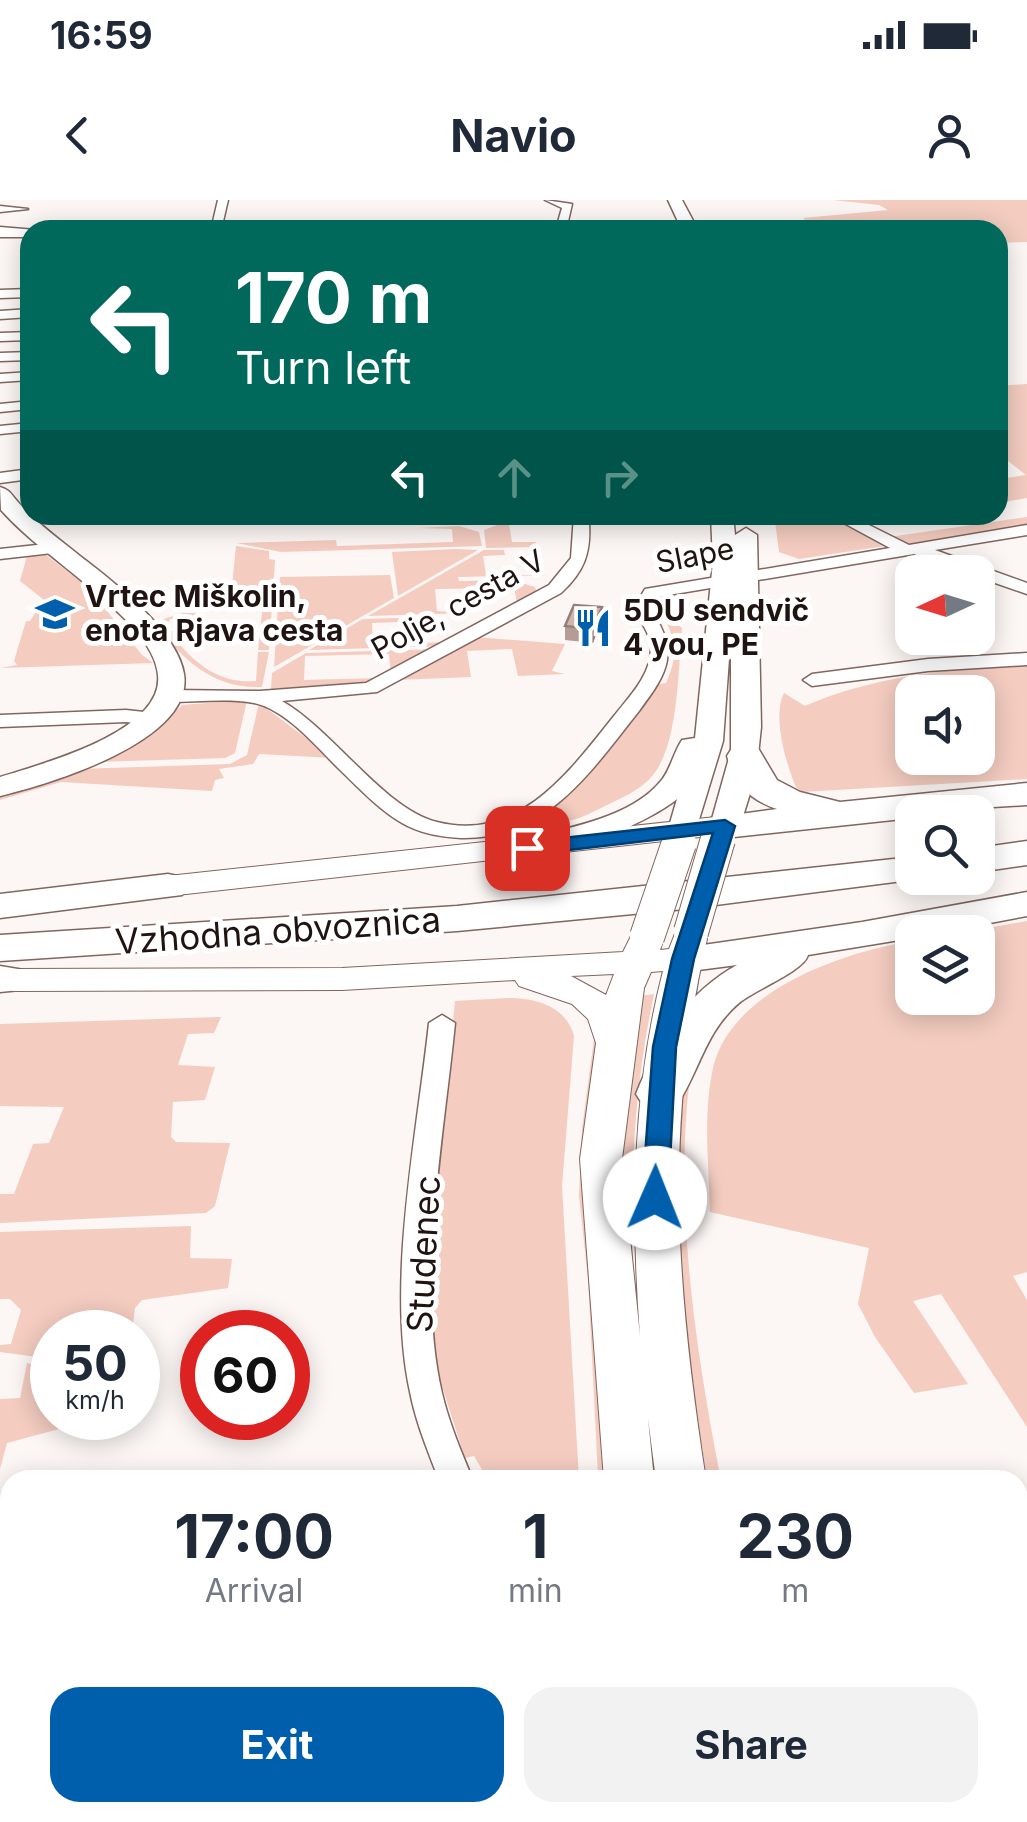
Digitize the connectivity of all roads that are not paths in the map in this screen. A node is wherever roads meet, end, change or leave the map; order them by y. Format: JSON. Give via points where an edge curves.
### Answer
{"nodes":[{"id":1,"x":5,"y":200,"type":"edge"},
{"id":2,"x":550,"y":200,"type":"edge"},
{"id":3,"x":0,"y":208,"type":"edge"},
{"id":4,"x":23,"y":209,"type":"dead end"},
{"id":5,"x":564,"y":220,"type":"edge"},
{"id":6,"x":29,"y":525,"type":"edge"},
{"id":7,"x":581,"y":525,"type":"edge"},
{"id":8,"x":731,"y":525,"type":"edge"},
{"id":9,"x":859,"y":525,"type":"edge"},
{"id":10,"x":1027,"y":530,"type":"edge"},
{"id":11,"x":54,"y":548,"type":"junction"},
{"id":12,"x":912,"y":549,"type":"junction"},
{"id":13,"x":0,"y":554,"type":"edge"},
{"id":14,"x":734,"y":578,"type":"junction"},
{"id":15,"x":1027,"y":589,"type":"edge"},
{"id":16,"x":1027,"y":659,"type":"edge"},
{"id":17,"x":812,"y":680,"type":"dead end"},
{"id":18,"x":170,"y":696,"type":"junction"},
{"id":19,"x":260,"y":697,"type":"junction"},
{"id":20,"x":712,"y":710,"type":"junction"},
{"id":21,"x":153,"y":719,"type":"junction"},
{"id":22,"x":0,"y":721,"type":"edge"},
{"id":23,"x":744,"y":756,"type":"junction"},
{"id":24,"x":0,"y":787,"type":"edge"},
{"id":25,"x":1027,"y":794,"type":"edge"},
{"id":26,"x":876,"y":810,"type":"junction"},
{"id":27,"x":1027,"y":832,"type":"edge"},
{"id":28,"x":722,"y":833,"type":"junction"},
{"id":29,"x":995,"y":836,"type":"edge"},
{"id":30,"x":681,"y":837,"type":"junction"},
{"id":31,"x":527,"y":848,"type":"junction"},
{"id":32,"x":895,"y":848,"type":"edge"},
{"id":33,"x":1027,"y":854,"type":"edge"},
{"id":34,"x":995,"y":858,"type":"edge"},
{"id":35,"x":895,"y":871,"type":"edge"},
{"id":36,"x":168,"y":886,"type":"junction"},
{"id":37,"x":0,"y":896,"type":"edge"},
{"id":38,"x":1027,"y":904,"type":"edge"},
{"id":39,"x":0,"y":906,"type":"edge"},
{"id":40,"x":0,"y":923,"type":"edge"},
{"id":41,"x":862,"y":935,"type":"junction"},
{"id":42,"x":664,"y":947,"type":"junction"},
{"id":43,"x":4,"y":972,"type":"edge"},
{"id":44,"x":480,"y":974,"type":"junction"},
{"id":45,"x":442,"y":1023,"type":"dead end"},
{"id":46,"x":614,"y":1043,"type":"junction"},
{"id":47,"x":660,"y":1094,"type":"junction"},
{"id":48,"x":452,"y":1470,"type":"edge"},
{"id":49,"x":628,"y":1470,"type":"edge"},
{"id":50,"x":681,"y":1470,"type":"edge"}],
"edges":[{"from":1,"to":3,"type":"street"},
{"from":2,"to":5,"type":"street","via":[[568,206]]},
{"from":3,"to":4,"type":"street"},
{"from":6,"to":11,"type":"main road"},
{"from":7,"to":19,"type":"street","name":"Polje, cesta V","via":[[578,567],[548,594],[370,688]]},
{"from":8,"to":14,"type":"main road"},
{"from":9,"to":12,"type":"street"},
{"from":10,"to":12,"type":"street","name":"Slape"},
{"from":11,"to":13,"type":"street"},
{"from":11,"to":18,"type":"main road","via":[[114,596],[156,645],[172,674]]},
{"from":12,"to":14,"type":"street","name":"Slape"},
{"from":12,"to":15,"type":"street"},
{"from":14,"to":19,"type":"street","name":"Slape","via":[[662,589],[645,598],[642,609],[657,632],[659,659],[646,686],[542,811],[507,827],[475,832],[426,826],[396,810],[331,748]]},
{"from":14,"to":20,"type":"main road"},
{"from":14,"to":23,"type":"main road","via":[[750,692]]},
{"from":16,"to":17,"type":"street"},
{"from":18,"to":19,"type":"street","name":"Polje, cesta V"},
{"from":18,"to":21,"type":"main road"},
{"from":20,"to":30,"type":"main road","via":[[702,773]]},
{"from":20,"to":31,"type":"main road","via":[[664,794],[596,828]]},
{"from":21,"to":22,"type":"street"},
{"from":21,"to":24,"type":"main road","via":[[107,748]]},
{"from":23,"to":26,"type":"highway","via":[[751,776],[782,798]]},
{"from":23,"to":28,"type":"main road"},
{"from":25,"to":26,"type":"highway"},
{"from":26,"to":28,"type":"highway"},
{"from":27,"to":29,"type":"highway"},
{"from":28,"to":30,"type":"main road"},
{"from":28,"to":42,"type":"main road","bridge":true},
{"from":30,"to":31,"type":"main road"},
{"from":30,"to":42,"type":"main road","bridge":true},
{"from":31,"to":36,"type":"main road"},
{"from":32,"to":40,"type":"highway","name":"Vzhodna obvoznica","via":[[412,899]]},
{"from":33,"to":34,"type":"highway"},
{"from":35,"to":43,"type":"highway","name":"Vzhodna obvoznica"},
{"from":36,"to":37,"type":"main road"},
{"from":36,"to":39,"type":"highway"},
{"from":38,"to":41,"type":"highway"},
{"from":41,"to":42,"type":"highway"},
{"from":41,"to":47,"type":"highway","via":[[800,952],[737,983],[690,1026]]},
{"from":42,"to":44,"type":"main road"},
{"from":42,"to":46,"type":"main road","via":[[626,988]]},
{"from":42,"to":47,"type":"main road"},
{"from":43,"to":44,"type":"main road","via":[[254,982]]},
{"from":44,"to":46,"type":"main road","via":[[528,977],[577,991],[605,1015]]},
{"from":45,"to":48,"type":"street","name":"Studenec","via":[[416,1326],[425,1389]]},
{"from":46,"to":49,"type":"main road","via":[[602,1186]]},
{"from":47,"to":50,"type":"main road","via":[[654,1229]]}]}
